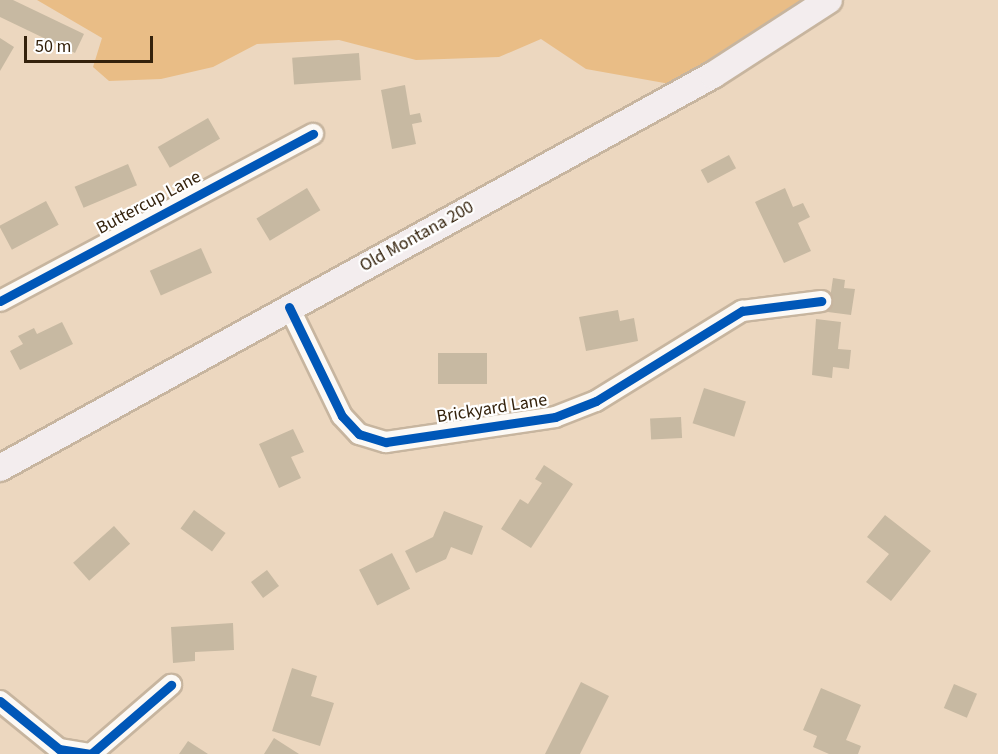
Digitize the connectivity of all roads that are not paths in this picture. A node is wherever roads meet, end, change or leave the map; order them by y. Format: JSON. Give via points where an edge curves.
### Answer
{"nodes":[{"id":1,"x":829,"y":0,"type":"edge"},
{"id":2,"x":313,"y":134,"type":"dead end"},
{"id":3,"x":0,"y":301,"type":"edge"},
{"id":4,"x":821,"y":301,"type":"dead end"},
{"id":5,"x":289,"y":307,"type":"junction"},
{"id":6,"x":0,"y":468,"type":"edge"},
{"id":7,"x":171,"y":685,"type":"dead end"},
{"id":8,"x":0,"y":701,"type":"edge"}],
"edges":[{"from":1,"to":5,"type":"main road","name":"Old Montana 200","via":[[713,75]]},
{"from":2,"to":3,"type":"street","name":"Buttercup Lane"},
{"from":4,"to":5,"type":"street","name":"Brickyard Lane","via":[[742,311],[596,401],[555,417],[386,442],[359,434],[342,416]]},
{"from":5,"to":6,"type":"main road","name":"Old Montana 200"},
{"from":7,"to":8,"type":"street","via":[[91,754],[58,749]]}]}
